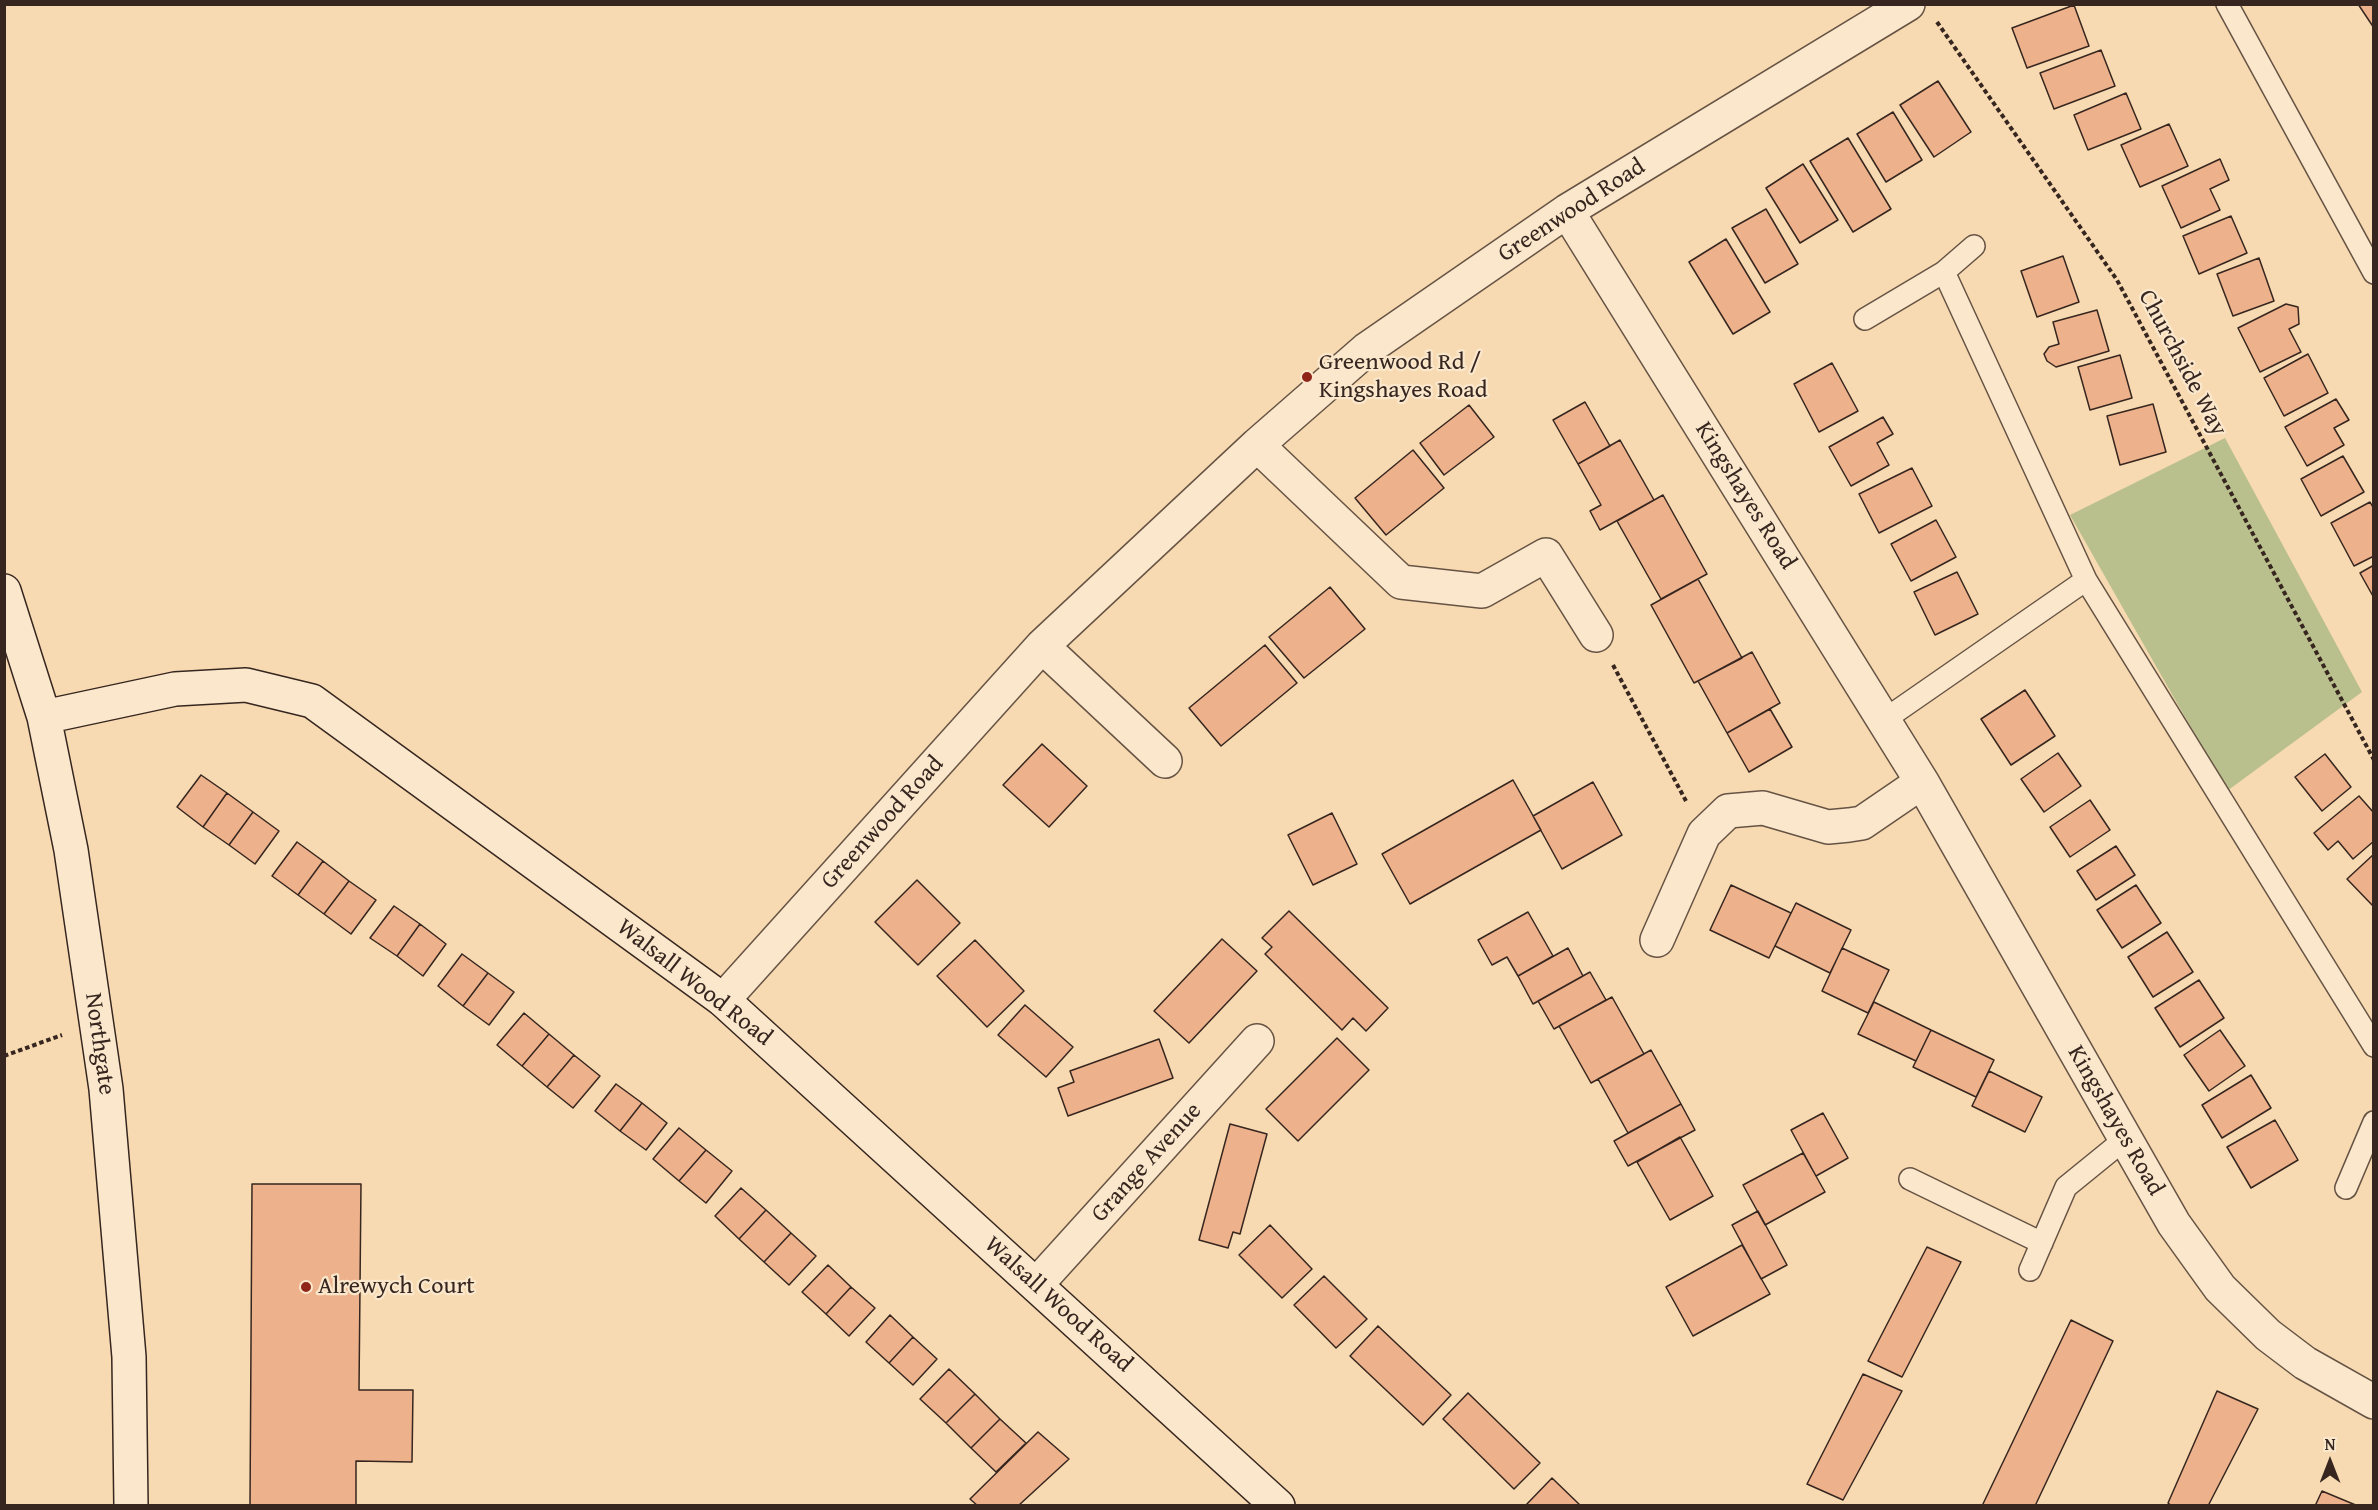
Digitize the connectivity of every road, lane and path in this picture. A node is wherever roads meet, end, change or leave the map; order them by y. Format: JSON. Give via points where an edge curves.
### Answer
{"nodes":[{"id":1,"x":2227,"y":4,"type":"edge"},
{"id":2,"x":1920,"y":9,"type":"edge"},
{"id":3,"x":1567,"y":210,"type":"junction"},
{"id":4,"x":1974,"y":246,"type":"dead end"},
{"id":5,"x":1944,"y":272,"type":"junction"},
{"id":6,"x":2373,"y":273,"type":"edge"},
{"id":7,"x":1865,"y":319,"type":"dead end"},
{"id":8,"x":1257,"y":445,"type":"junction"},
{"id":9,"x":2086,"y":580,"type":"junction"},
{"id":10,"x":4,"y":591,"type":"edge"},
{"id":11,"x":1596,"y":635,"type":"joint"},
{"id":12,"x":1042,"y":645,"type":"junction"},
{"id":13,"x":44,"y":717,"type":"junction"},
{"id":14,"x":1884,"y":720,"type":"junction"},
{"id":15,"x":2373,"y":760,"type":"edge"},
{"id":16,"x":1165,"y":761,"type":"dead end"},
{"id":17,"x":1922,"y":782,"type":"junction"},
{"id":18,"x":1704,"y":834,"type":"junction"},
{"id":19,"x":1658,"y":940,"type":"dead end"},
{"id":20,"x":723,"y":1000,"type":"junction"},
{"id":21,"x":96,"y":1023,"type":"junction"},
{"id":22,"x":1257,"y":1041,"type":"dead end"},
{"id":23,"x":2373,"y":1046,"type":"edge"},
{"id":24,"x":4,"y":1056,"type":"edge"},
{"id":25,"x":2373,"y":1122,"type":"edge"},
{"id":26,"x":2126,"y":1139,"type":"junction"},
{"id":27,"x":1910,"y":1179,"type":"dead end"},
{"id":28,"x":2346,"y":1188,"type":"dead end"},
{"id":29,"x":2042,"y":1243,"type":"junction"},
{"id":30,"x":2030,"y":1270,"type":"dead end"},
{"id":31,"x":1036,"y":1285,"type":"junction"},
{"id":32,"x":2373,"y":1402,"type":"edge"},
{"id":33,"x":131,"y":1506,"type":"edge"},
{"id":34,"x":1278,"y":1506,"type":"edge"}],
"edges":[{"from":1,"to":6,"type":"lane"},
{"from":2,"to":3,"type":"street","name":"Greenwood Road"},
{"from":2,"to":15,"type":"path","name":"Churchside Way","via":[[2117,280]]},
{"from":3,"to":8,"type":"street","name":"Greenwood Road","via":[[1367,349]]},
{"from":3,"to":14,"type":"street","name":"Kingshayes Road"},
{"from":4,"to":5,"type":"lane"},
{"from":5,"to":7,"type":"lane"},
{"from":5,"to":9,"type":"lane"},
{"from":8,"to":11,"type":"street","via":[[1401,582],[1482,591],[1546,555]]},
{"from":8,"to":12,"type":"street","name":"Greenwood Road"},
{"from":9,"to":14,"type":"lane"},
{"from":9,"to":23,"type":"lane"},
{"from":10,"to":13,"type":"street","name":"Northgate"},
{"from":11,"to":18,"type":"path"},
{"from":12,"to":16,"type":"street"},
{"from":12,"to":20,"type":"street","name":"Greenwood Road"},
{"from":13,"to":20,"type":"street","name":"Walsall Wood Road","via":[[175,689],[246,685],[312,700]]},
{"from":13,"to":21,"type":"street","name":"Northgate","via":[[71,850]]},
{"from":14,"to":17,"type":"street","name":"Kingshayes Road"},
{"from":17,"to":18,"type":"street","via":[[1862,823],[1828,826],[1763,808],[1728,811]]},
{"from":17,"to":26,"type":"street","name":"Kingshayes Road"},
{"from":18,"to":19,"type":"street"},
{"from":20,"to":31,"type":"street","name":"Walsall Wood Road"},
{"from":21,"to":24,"type":"path"},
{"from":21,"to":33,"type":"street","name":"Northgate","via":[[106,1089],[129,1357]]},
{"from":22,"to":31,"type":"street","name":"Grange Avenue"},
{"from":25,"to":28,"type":"lane"},
{"from":26,"to":29,"type":"lane","via":[[2066,1187]]},
{"from":26,"to":32,"type":"street","name":"Kingshayes Road","via":[[2174,1224],[2220,1288],[2268,1335],[2305,1363]]},
{"from":27,"to":29,"type":"lane"},
{"from":29,"to":30,"type":"lane"},
{"from":31,"to":34,"type":"street","name":"Walsall Wood Road"}]}
